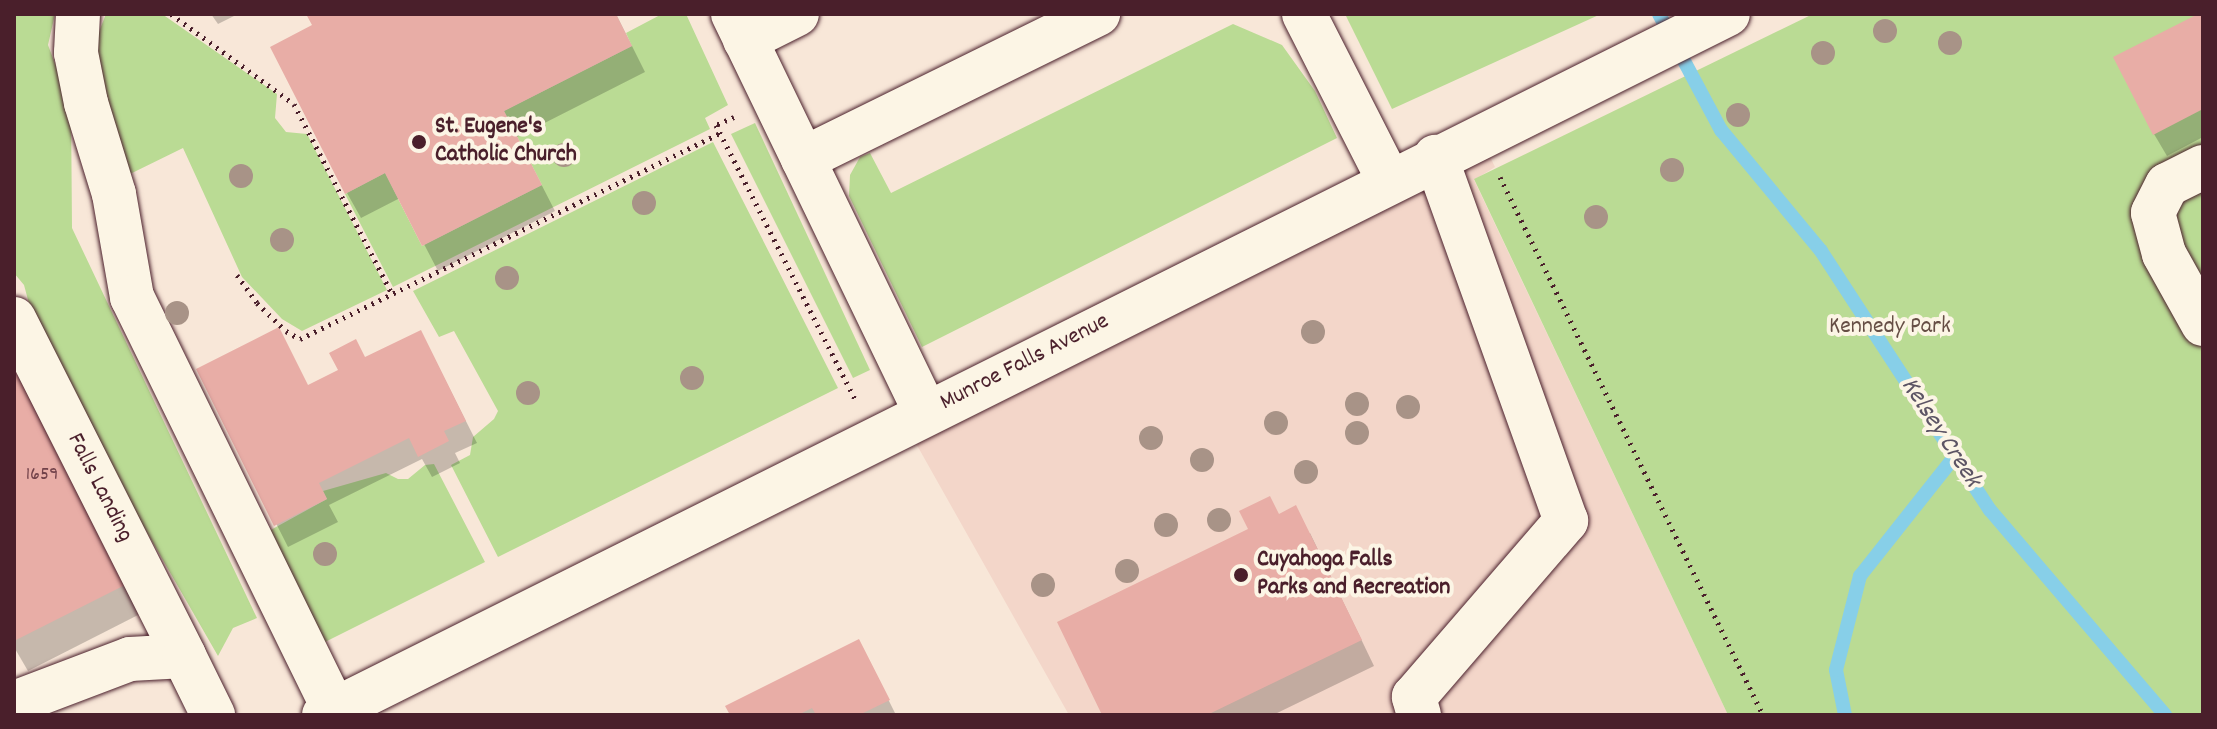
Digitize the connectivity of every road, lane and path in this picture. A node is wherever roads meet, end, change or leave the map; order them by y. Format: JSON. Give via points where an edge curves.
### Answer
{"nodes":[{"id":1,"x":78,"y":14,"type":"edge"},
{"id":2,"x":171,"y":14,"type":"edge"},
{"id":3,"x":797,"y":14,"type":"edge"},
{"id":4,"x":1098,"y":14,"type":"edge"},
{"id":5,"x":1304,"y":14,"type":"edge"},
{"id":6,"x":1728,"y":14,"type":"edge"},
{"id":7,"x":739,"y":27,"type":"edge"},
{"id":8,"x":744,"y":112,"type":"dead end"},
{"id":9,"x":720,"y":133,"type":"junction"},
{"id":10,"x":1480,"y":136,"type":"junction"},
{"id":11,"x":1436,"y":157,"type":"junction"},
{"id":12,"x":803,"y":159,"type":"junction"},
{"id":13,"x":2203,"y":167,"type":"edge"},
{"id":14,"x":1389,"y":181,"type":"junction"},
{"id":15,"x":237,"y":275,"type":"dead end"},
{"id":16,"x":392,"y":294,"type":"junction"},
{"id":17,"x":14,"y":319,"type":"edge"},
{"id":18,"x":2203,"y":324,"type":"edge"},
{"id":19,"x":926,"y":413,"type":"junction"},
{"id":20,"x":875,"y":439,"type":"junction"},
{"id":21,"x":184,"y":656,"type":"junction"},
{"id":22,"x":384,"y":702,"type":"edge"},
{"id":23,"x":14,"y":703,"type":"edge"},
{"id":24,"x":329,"y":712,"type":"edge"},
{"id":25,"x":213,"y":715,"type":"edge"},
{"id":26,"x":1419,"y":715,"type":"edge"},
{"id":27,"x":1763,"y":715,"type":"edge"},
{"id":28,"x":1853,"y":715,"type":"edge"},
{"id":29,"x":1987,"y":715,"type":"edge"}],
"edges":[{"from":1,"to":24,"type":"street","via":[[76,53],[114,194],[132,297]]},
{"from":2,"to":16,"type":"path","via":[[294,104]]},
{"from":3,"to":7,"type":"street"},
{"from":4,"to":12,"type":"street"},
{"from":5,"to":14,"type":"street"},
{"from":6,"to":10,"type":"street","name":"Munroe Falls Avenue"},
{"from":7,"to":12,"type":"street"},
{"from":8,"to":9,"type":"path","via":[[716,125]]},
{"from":9,"to":16,"type":"path"},
{"from":9,"to":20,"type":"path"},
{"from":10,"to":11,"type":"street","name":"Munroe Falls Avenue"},
{"from":10,"to":27,"type":"path"},
{"from":11,"to":14,"type":"street","name":"Munroe Falls Avenue"},
{"from":11,"to":26,"type":"street","via":[[1566,521],[1414,697]]},
{"from":12,"to":19,"type":"street"},
{"from":13,"to":18,"type":"street","via":[[2167,185],[2153,213],[2164,254]]},
{"from":14,"to":19,"type":"street","name":"Munroe Falls Avenue"},
{"from":15,"to":16,"type":"path","via":[[257,303],[300,339]]},
{"from":17,"to":21,"type":"street","name":"Falls Landing"},
{"from":19,"to":20,"type":"street","name":"Munroe Falls Avenue"},
{"from":20,"to":22,"type":"street","name":"Munroe Falls Avenue"},
{"from":21,"to":23,"type":"street","via":[[130,659]]},
{"from":21,"to":25,"type":"street","name":"Falls Landing"},
{"from":22,"to":24,"type":"street","name":"Munroe Falls Avenue"},
{"from":28,"to":29,"type":"path"}]}
